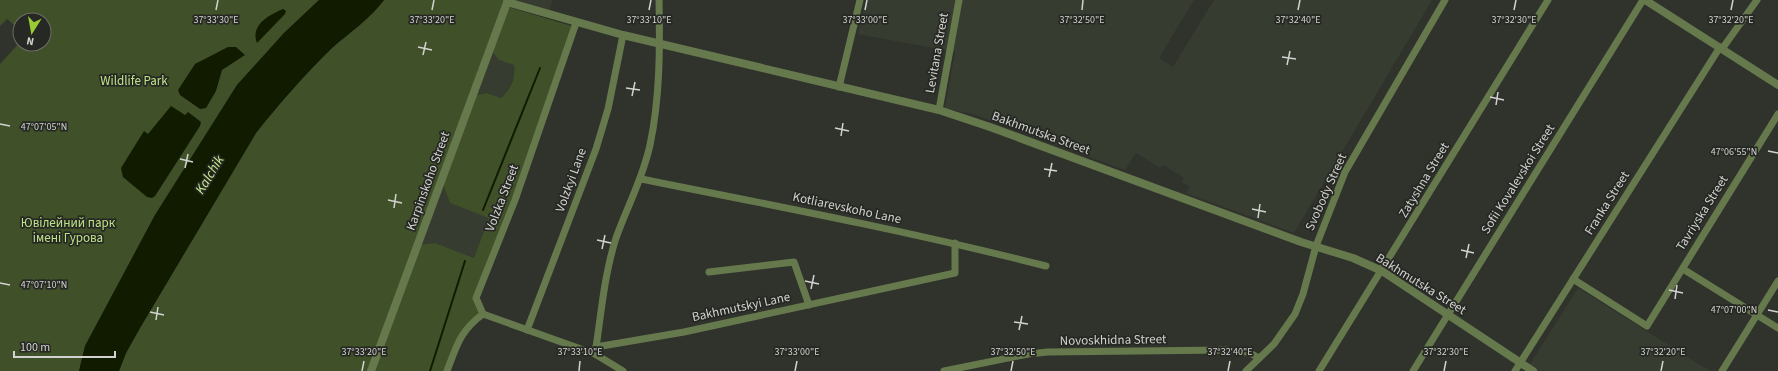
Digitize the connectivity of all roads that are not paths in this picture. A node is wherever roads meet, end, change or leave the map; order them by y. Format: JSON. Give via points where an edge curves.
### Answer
{"nodes":[{"id":1,"x":658,"y":0,"type":"edge"},
{"id":2,"x":860,"y":0,"type":"edge"},
{"id":3,"x":959,"y":0,"type":"edge"},
{"id":4,"x":1445,"y":0,"type":"edge"},
{"id":5,"x":1548,"y":0,"type":"edge"},
{"id":6,"x":1644,"y":0,"type":"edge"},
{"id":7,"x":1757,"y":0,"type":"edge"},
{"id":8,"x":508,"y":1,"type":"edge"},
{"id":9,"x":576,"y":23,"type":"junction"},
{"id":10,"x":623,"y":35,"type":"junction"},
{"id":11,"x":660,"y":43,"type":"junction"},
{"id":12,"x":1721,"y":48,"type":"junction"},
{"id":13,"x":1778,"y":85,"type":"edge"},
{"id":14,"x":839,"y":87,"type":"junction"},
{"id":15,"x":939,"y":110,"type":"junction"},
{"id":16,"x":1778,"y":114,"type":"edge"},
{"id":17,"x":641,"y":179,"type":"junction"},
{"id":18,"x":955,"y":243,"type":"junction"},
{"id":19,"x":1316,"y":246,"type":"junction"},
{"id":20,"x":1046,"y":266,"type":"dead end"},
{"id":21,"x":1683,"y":269,"type":"junction"},
{"id":22,"x":1382,"y":271,"type":"junction"},
{"id":23,"x":709,"y":272,"type":"dead end"},
{"id":24,"x":1573,"y":279,"type":"junction"},
{"id":25,"x":1778,"y":281,"type":"edge"},
{"id":26,"x":809,"y":305,"type":"junction"},
{"id":27,"x":483,"y":314,"type":"junction"},
{"id":28,"x":1448,"y":315,"type":"junction"},
{"id":29,"x":1757,"y":315,"type":"junction"},
{"id":30,"x":1778,"y":328,"type":"edge"},
{"id":31,"x":527,"y":330,"type":"junction"},
{"id":32,"x":596,"y":351,"type":"junction"},
{"id":33,"x":1259,"y":358,"type":"junction"},
{"id":34,"x":1520,"y":363,"type":"junction"},
{"id":35,"x":953,"y":370,"type":"edge"},
{"id":36,"x":371,"y":371,"type":"edge"},
{"id":37,"x":447,"y":371,"type":"edge"},
{"id":38,"x":623,"y":371,"type":"edge"},
{"id":39,"x":944,"y":371,"type":"edge"},
{"id":40,"x":1246,"y":371,"type":"edge"},
{"id":41,"x":1319,"y":371,"type":"edge"},
{"id":42,"x":1413,"y":371,"type":"edge"},
{"id":43,"x":1515,"y":371,"type":"edge"},
{"id":44,"x":1533,"y":371,"type":"edge"},
{"id":45,"x":1722,"y":371,"type":"edge"}],
"edges":[{"from":1,"to":11,"type":"street"},
{"from":2,"to":14,"type":"street"},
{"from":3,"to":15,"type":"street","name":"Levitana Street"},
{"from":4,"to":19,"type":"street","name":"Svobody Street","via":[[1345,172]]},
{"from":5,"to":22,"type":"street","name":"Zatyshna Street"},
{"from":6,"to":12,"type":"street"},
{"from":6,"to":28,"type":"street","name":"Sofii Kovalevskoi Street"},
{"from":7,"to":12,"type":"street","name":"Franka Street"},
{"from":8,"to":9,"type":"street","name":"Bakhmutska Street"},
{"from":8,"to":36,"type":"street","name":"Karpinskoho Street"},
{"from":9,"to":10,"type":"street","name":"Bakhmutska Street"},
{"from":9,"to":27,"type":"street","name":"Volzka Street","via":[[515,200],[476,298]]},
{"from":10,"to":11,"type":"street","name":"Bakhmutska Street"},
{"from":10,"to":31,"type":"street","name":"Volzkyi Lane","via":[[608,109],[596,149]]},
{"from":11,"to":14,"type":"street","name":"Bakhmutska Street"},
{"from":11,"to":17,"type":"street","via":[[652,132]]},
{"from":12,"to":13,"type":"street"},
{"from":12,"to":24,"type":"street","name":"Franka Street"},
{"from":14,"to":15,"type":"street","name":"Bakhmutska Street"},
{"from":15,"to":19,"type":"street","name":"Bakhmutska Street"},
{"from":16,"to":21,"type":"street","name":"Tavriyska Street"},
{"from":17,"to":18,"type":"street","name":"Kotliarevskoho Lane"},
{"from":17,"to":32,"type":"street","via":[[611,255]]},
{"from":18,"to":20,"type":"street","name":"Kotliarevskoho Lane"},
{"from":18,"to":26,"type":"street","name":"Bakhmutskyi Lane","via":[[955,273]]},
{"from":19,"to":22,"type":"street","name":"Bakhmutska Street"},
{"from":19,"to":33,"type":"street","name":"Svobody Street","via":[[1295,314],[1283,332]]},
{"from":21,"to":24,"type":"street","name":"Tavriyska Street","via":[[1647,326]]},
{"from":21,"to":29,"type":"street"},
{"from":22,"to":28,"type":"street","name":"Bakhmutska Street"},
{"from":22,"to":41,"type":"street","name":"Zatyshna Street"},
{"from":23,"to":26,"type":"street","via":[[794,262]]},
{"from":24,"to":34,"type":"street","name":"Franka Street"},
{"from":25,"to":29,"type":"street"},
{"from":26,"to":32,"type":"street","name":"Bakhmutskyi Lane"},
{"from":27,"to":31,"type":"street"},
{"from":27,"to":37,"type":"street","via":[[469,324],[462,334]]},
{"from":28,"to":34,"type":"street","name":"Bakhmutska Street"},
{"from":28,"to":42,"type":"street","name":"Sofii Kovalevskoi Street"},
{"from":29,"to":30,"type":"street"},
{"from":29,"to":45,"type":"street"},
{"from":31,"to":32,"type":"street"},
{"from":32,"to":38,"type":"street"},
{"from":33,"to":35,"type":"street","name":"Novoskhidna Street","via":[[1248,352],[1226,350],[1048,352]]},
{"from":33,"to":40,"type":"street","name":"Svobody Street"},
{"from":34,"to":43,"type":"street","name":"Franka Street"},
{"from":34,"to":44,"type":"street","name":"Bakhmutska Street"},
{"from":35,"to":39,"type":"street","name":"Novoskhidna Street"}]}
